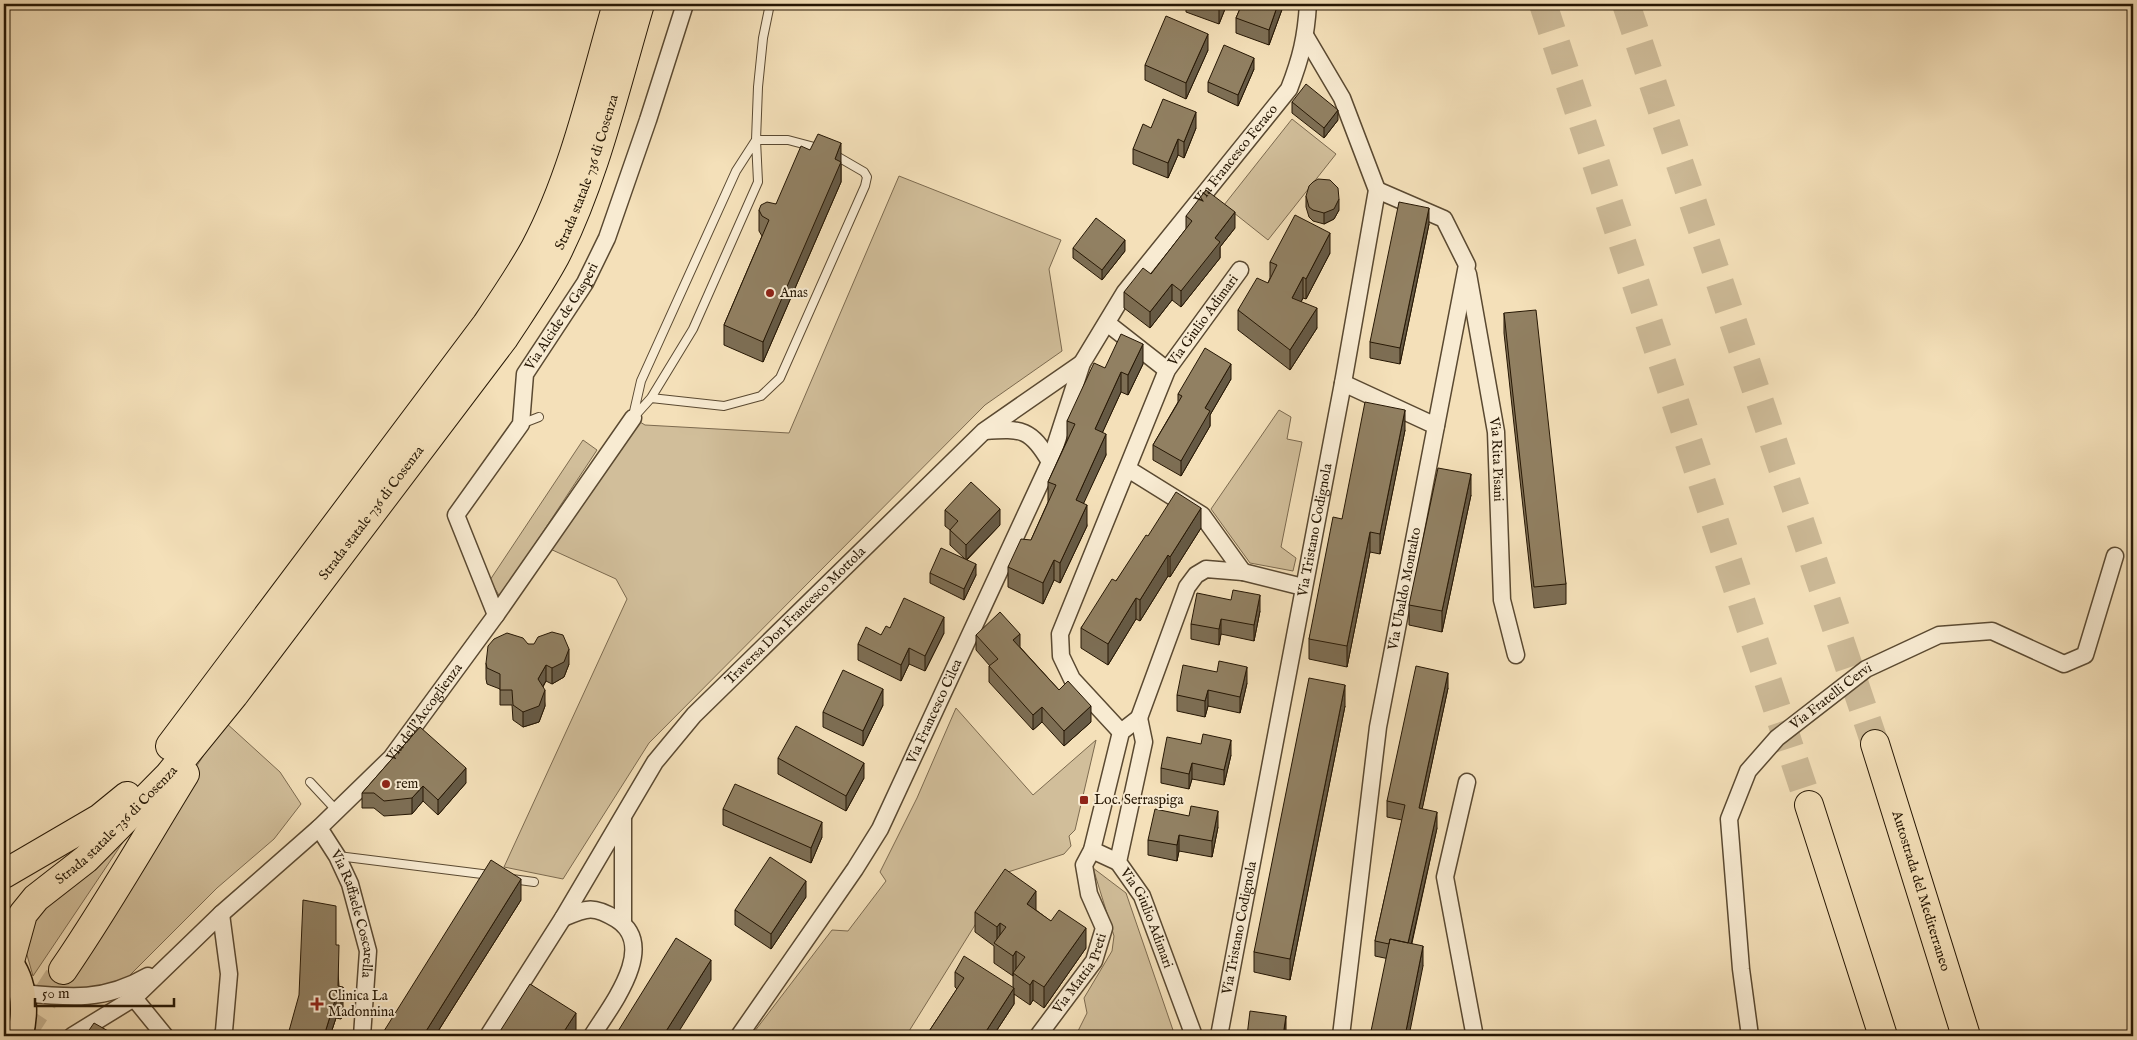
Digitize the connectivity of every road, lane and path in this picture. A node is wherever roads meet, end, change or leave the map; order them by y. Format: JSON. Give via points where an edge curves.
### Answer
{"nodes":[{"id":1,"x":617,"y":4,"type":"edge"},
{"id":2,"x":640,"y":4,"type":"edge"},
{"id":3,"x":685,"y":4,"type":"edge"},
{"id":4,"x":770,"y":4,"type":"edge"},
{"id":5,"x":1308,"y":4,"type":"edge"},
{"id":6,"x":1306,"y":37,"type":"junction"},
{"id":7,"x":756,"y":140,"type":"junction"},
{"id":8,"x":1377,"y":190,"type":"junction"},
{"id":9,"x":1466,"y":265,"type":"junction"},
{"id":10,"x":1240,"y":270,"type":"dead end"},
{"id":11,"x":1107,"y":323,"type":"junction"},
{"id":12,"x":1082,"y":362,"type":"junction"},
{"id":13,"x":1167,"y":370,"type":"junction"},
{"id":14,"x":1343,"y":383,"type":"junction"},
{"id":15,"x":651,"y":398,"type":"junction"},
{"id":16,"x":539,"y":417,"type":"dead end"},
{"id":17,"x":633,"y":418,"type":"junction"},
{"id":18,"x":521,"y":424,"type":"junction"},
{"id":19,"x":1436,"y":426,"type":"junction"},
{"id":20,"x":984,"y":431,"type":"junction"},
{"id":21,"x":1050,"y":462,"type":"junction"},
{"id":22,"x":1128,"y":469,"type":"junction"},
{"id":23,"x":2115,"y":556,"type":"dead end"},
{"id":24,"x":1243,"y":572,"type":"junction"},
{"id":25,"x":1303,"y":587,"type":"junction"},
{"id":26,"x":496,"y":615,"type":"junction"},
{"id":27,"x":1516,"y":654,"type":"dead end"},
{"id":28,"x":234,"y":695,"type":"junction"},
{"id":29,"x":1139,"y":718,"type":"junction"},
{"id":30,"x":1121,"y":732,"type":"junction"},
{"id":31,"x":1875,"y":744,"type":"tunnel mouth"},
{"id":32,"x":310,"y":782,"type":"dead end"},
{"id":33,"x":1467,"y":782,"type":"dead end"},
{"id":34,"x":1809,"y":805,"type":"tunnel mouth"},
{"id":35,"x":336,"y":811,"type":"junction"},
{"id":36,"x":623,"y":819,"type":"junction"},
{"id":37,"x":319,"y":828,"type":"junction"},
{"id":38,"x":1092,"y":850,"type":"junction"},
{"id":39,"x":337,"y":856,"type":"junction"},
{"id":40,"x":1118,"y":862,"type":"junction"},
{"id":41,"x":4,"y":874,"type":"edge"},
{"id":42,"x":496,"y":876,"type":"edge"},
{"id":43,"x":506,"y":878,"type":"edge"},
{"id":44,"x":534,"y":882,"type":"dead end"},
{"id":45,"x":221,"y":914,"type":"junction"},
{"id":46,"x":563,"y":918,"type":"junction"},
{"id":47,"x":622,"y":923,"type":"junction"},
{"id":48,"x":7,"y":958,"type":"edge"},
{"id":49,"x":168,"y":965,"type":"junction"},
{"id":50,"x":63,"y":970,"type":"tunnel mouth"},
{"id":51,"x":23,"y":993,"type":"junction"},
{"id":52,"x":134,"y":998,"type":"junction"},
{"id":53,"x":20,"y":1036,"type":"edge"},
{"id":54,"x":72,"y":1036,"type":"edge"},
{"id":55,"x":165,"y":1036,"type":"edge"},
{"id":56,"x":222,"y":1036,"type":"edge"},
{"id":57,"x":362,"y":1036,"type":"edge"},
{"id":58,"x":488,"y":1036,"type":"edge"},
{"id":59,"x":592,"y":1036,"type":"edge"},
{"id":60,"x":739,"y":1036,"type":"edge"},
{"id":61,"x":1038,"y":1036,"type":"edge"},
{"id":62,"x":1194,"y":1036,"type":"edge"},
{"id":63,"x":1219,"y":1036,"type":"edge"},
{"id":64,"x":1341,"y":1036,"type":"edge"},
{"id":65,"x":1472,"y":1036,"type":"edge"},
{"id":66,"x":1750,"y":1036,"type":"edge"},
{"id":67,"x":1884,"y":1036,"type":"edge"},
{"id":68,"x":1966,"y":1036,"type":"edge"}],
"edges":[{"from":1,"to":41,"type":"highway","name":"Strada statale 736 di Cosenza","via":[[554,207],[535,247],[486,325],[156,763],[127,796],[100,818]]},
{"from":2,"to":28,"type":"highway","name":"Strada statale 736 di Cosenza","via":[[589,172],[555,257],[504,338]]},
{"from":3,"to":18,"type":"street","name":"Via Alcide de Gasperi","via":[[607,238],[585,283],[525,374]]},
{"from":4,"to":7,"type":"lane","via":[[763,38]]},
{"from":5,"to":6,"type":"street","name":"Via Francesco Feraco"},
{"from":6,"to":8,"type":"street","via":[[1342,98]]},
{"from":6,"to":11,"type":"street","name":"Via Francesco Feraco","via":[[1288,89],[1124,292]]},
{"from":7,"to":15,"type":"lane","via":[[758,182],[693,329]]},
{"from":7,"to":15,"type":"lane","via":[[788,140],[818,147],[860,168],[867,177],[865,186],[780,378],[761,396],[724,406]]},
{"from":7,"to":17,"type":"lane","via":[[736,171],[641,381]]},
{"from":8,"to":9,"type":"street","via":[[1444,219]]},
{"from":8,"to":14,"type":"street","name":"Via Tristano Codignola"},
{"from":9,"to":19,"type":"street","name":"Via Ubaldo Montalto"},
{"from":9,"to":27,"type":"street","name":"Via Rita Pisani","via":[[1496,432],[1502,600]]},
{"from":10,"to":13,"type":"street","name":"Via Giulio Adimari"},
{"from":11,"to":12,"type":"street","name":"Via Francesco Feraco"},
{"from":11,"to":13,"type":"street","name":"Via Giulio Adimari"},
{"from":12,"to":20,"type":"street","name":"Traversa Don Francesco Mottola"},
{"from":12,"to":21,"type":"street","name":"Via Francesco Cilea"},
{"from":13,"to":22,"type":"street","name":"Via Giulio Adimari"},
{"from":14,"to":19,"type":"street"},
{"from":14,"to":25,"type":"street","name":"Via Tristano Codignola"},
{"from":15,"to":17,"type":"lane"},
{"from":16,"to":18,"type":"lane"},
{"from":17,"to":26,"type":"street","name":"Via dell'Accoglienza"},
{"from":18,"to":26,"type":"street","via":[[456,515]]},
{"from":19,"to":64,"type":"street","name":"Via Ubaldo Montalto","via":[[1378,727]]},
{"from":20,"to":21,"type":"street","via":[[1013,429],[1030,435]]},
{"from":20,"to":36,"type":"street","name":"Traversa Don Francesco Mottola","via":[[694,715],[655,762]]},
{"from":21,"to":60,"type":"street","name":"Via Francesco Cilea","via":[[880,829]]},
{"from":22,"to":24,"type":"street","via":[[1202,515]]},
{"from":22,"to":30,"type":"street","name":"Via Giulio Adimari","via":[[1060,634],[1060,656],[1072,679]]},
{"from":23,"to":66,"type":"street","name":"Via Fratelli Cervi","via":[[2086,655],[2064,664],[1992,631],[1939,635],[1866,669],[1777,738],[1748,771],[1729,819],[1741,969]]},
{"from":24,"to":25,"type":"street"},
{"from":24,"to":29,"type":"street","via":[[1206,569],[1187,587]]},
{"from":25,"to":63,"type":"street","name":"Via Tristano Codignola"},
{"from":26,"to":35,"type":"street","name":"Via dell'Accoglienza","via":[[391,758]]},
{"from":28,"to":48,"type":"highway","name":"Strada statale 736 di Cosenza","via":[[169,775],[86,859],[36,898],[23,914]]},
{"from":28,"to":50,"type":"highway","via":[[123,874],[103,912]]},
{"from":29,"to":30,"type":"street"},
{"from":29,"to":40,"type":"street","name":"Via Giulio Adimari","via":[[1144,742]]},
{"from":30,"to":38,"type":"street","name":"Via Mattia Preti"},
{"from":31,"to":68,"type":"highway","name":"Autostrada del Mediterraneo"},
{"from":32,"to":35,"type":"lane"},
{"from":33,"to":65,"type":"street","via":[[1445,877],[1474,1032]]},
{"from":34,"to":67,"type":"highway"},
{"from":35,"to":37,"type":"street","name":"Via dell'Accoglienza"},
{"from":36,"to":46,"type":"street","name":"Traversa Don Francesco Mottola"},
{"from":36,"to":47,"type":"street"},
{"from":37,"to":39,"type":"street","name":"Via Raffaele Coscarella"},
{"from":37,"to":45,"type":"street","name":"Via dell'Accoglienza"},
{"from":38,"to":40,"type":"street"},
{"from":38,"to":61,"type":"street","name":"Via Mattia Preti","via":[[1084,865],[1089,894],[1104,928],[1094,961]]},
{"from":39,"to":42,"type":"lane"},
{"from":39,"to":57,"type":"street","name":"Via Raffaele Coscarella","via":[[350,884],[368,950]]},
{"from":40,"to":62,"type":"street","name":"Via Giulio Adimari","via":[[1142,896]]},
{"from":43,"to":44,"type":"lane"},
{"from":45,"to":49,"type":"street","name":"Via dell'Accoglienza"},
{"from":45,"to":56,"type":"street","via":[[229,974]]},
{"from":46,"to":47,"type":"street","via":[[584,910],[601,910]]},
{"from":46,"to":58,"type":"street"},
{"from":47,"to":59,"type":"street","via":[[633,946],[633,961],[629,976]]},
{"from":48,"to":51,"type":"main road","via":[[18,976]]},
{"from":49,"to":51,"type":"street","name":"Via dell'Accoglienza","via":[[128,987],[91,997]]},
{"from":49,"to":52,"type":"street","name":"Via dell'Accoglienza"},
{"from":51,"to":53,"type":"main road","via":[[24,1020]]},
{"from":52,"to":54,"type":"street","name":"Via dell'Accoglienza"},
{"from":52,"to":55,"type":"street"}]}
